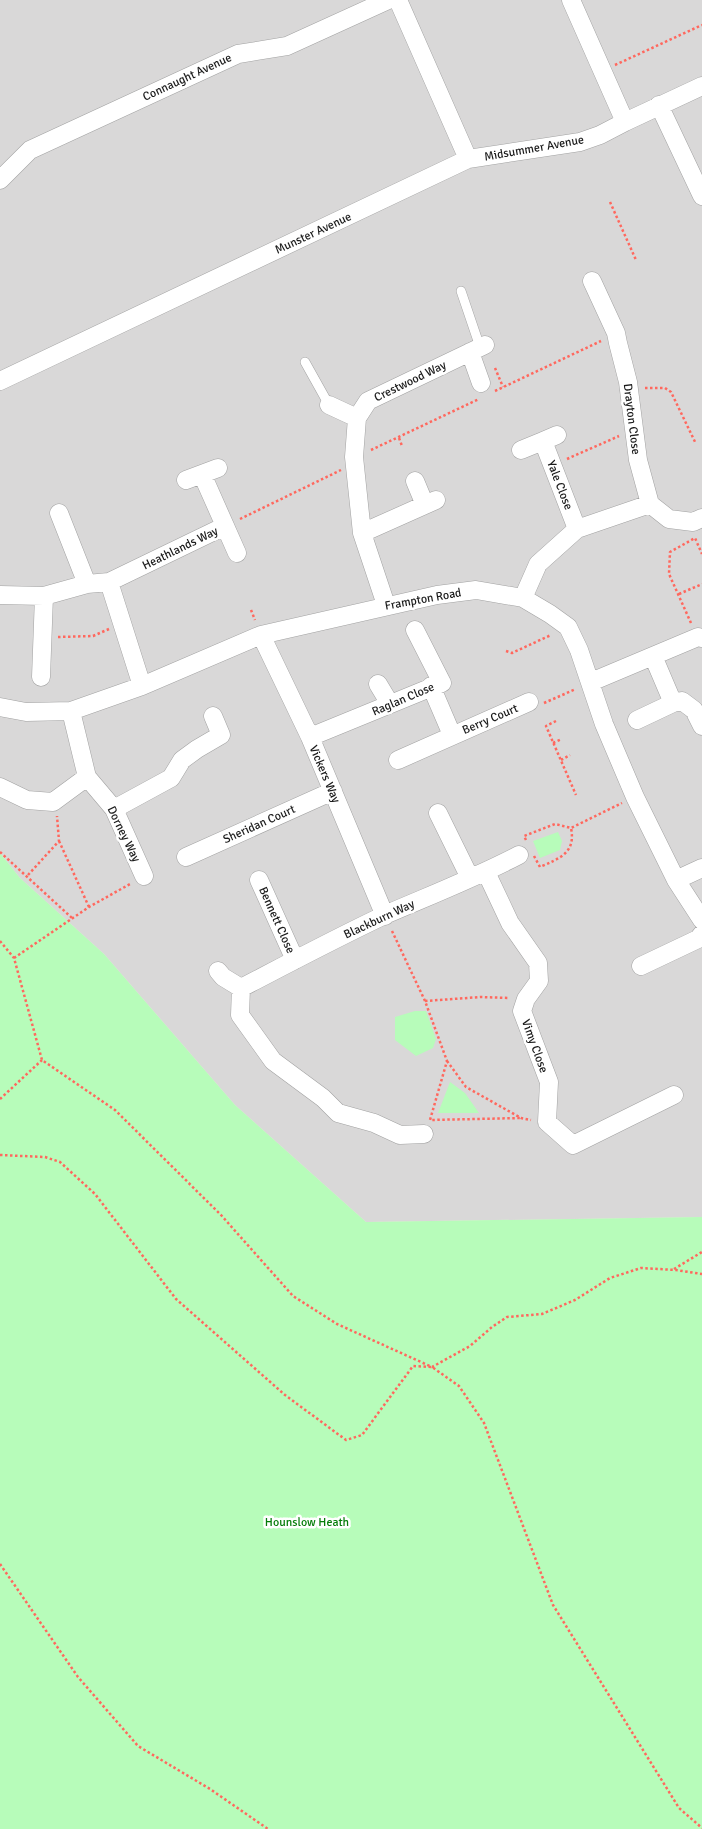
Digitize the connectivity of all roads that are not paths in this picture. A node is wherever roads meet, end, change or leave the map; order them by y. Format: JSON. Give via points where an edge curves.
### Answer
{"nodes":[{"id":1,"x":388,"y":0,"type":"edge"},
{"id":2,"x":398,"y":0,"type":"edge"},
{"id":3,"x":571,"y":0,"type":"edge"},
{"id":4,"x":702,"y":86,"type":"edge"},
{"id":5,"x":660,"y":105,"type":"junction"},
{"id":6,"x":625,"y":122,"type":"junction"},
{"id":7,"x":468,"y":159,"type":"junction"},
{"id":8,"x":0,"y":180,"type":"edge"},
{"id":9,"x":702,"y":196,"type":"edge"},
{"id":10,"x":592,"y":281,"type":"dead end"},
{"id":11,"x":461,"y":291,"type":"dead end"},
{"id":12,"x":478,"y":348,"type":"junction"},
{"id":13,"x":305,"y":362,"type":"dead end"},
{"id":14,"x":0,"y":381,"type":"edge"},
{"id":15,"x":481,"y":383,"type":"dead end"},
{"id":16,"x":329,"y":405,"type":"joint"},
{"id":17,"x":357,"y":418,"type":"junction"},
{"id":18,"x":521,"y":450,"type":"dead end"},
{"id":19,"x":202,"y":474,"type":"dead end"},
{"id":20,"x":415,"y":481,"type":"dead end"},
{"id":21,"x":650,"y":504,"type":"junction"},
{"id":22,"x":59,"y":513,"type":"dead end"},
{"id":23,"x":702,"y":518,"type":"edge"},
{"id":24,"x":225,"y":526,"type":"junction"},
{"id":25,"x":577,"y":529,"type":"junction"},
{"id":26,"x":362,"y":533,"type":"junction"},
{"id":27,"x":238,"y":553,"type":"dead end"},
{"id":28,"x":108,"y":582,"type":"junction"},
{"id":29,"x":87,"y":584,"type":"junction"},
{"id":30,"x":0,"y":595,"type":"edge"},
{"id":31,"x":44,"y":596,"type":"junction"},
{"id":32,"x":522,"y":598,"type":"junction"},
{"id":33,"x":386,"y":605,"type":"junction"},
{"id":34,"x":415,"y":630,"type":"dead end"},
{"id":35,"x":261,"y":635,"type":"junction"},
{"id":36,"x":700,"y":638,"type":"edge"},
{"id":37,"x":653,"y":656,"type":"junction"},
{"id":38,"x":41,"y":677,"type":"dead end"},
{"id":39,"x":591,"y":682,"type":"junction"},
{"id":40,"x":378,"y":684,"type":"dead end"},
{"id":41,"x":142,"y":686,"type":"junction"},
{"id":42,"x":431,"y":686,"type":"junction"},
{"id":43,"x":529,"y":702,"type":"road end"},
{"id":44,"x":673,"y":703,"type":"junction"},
{"id":45,"x":390,"y":704,"type":"junction"},
{"id":46,"x":0,"y":707,"type":"edge"},
{"id":47,"x":72,"y":711,"type":"junction"},
{"id":48,"x":213,"y":716,"type":"dead end"},
{"id":49,"x":637,"y":720,"type":"dead end"},
{"id":50,"x":702,"y":726,"type":"edge"},
{"id":51,"x":452,"y":736,"type":"junction"},
{"id":52,"x":310,"y":737,"type":"junction"},
{"id":53,"x":398,"y":760,"type":"dead end"},
{"id":54,"x":87,"y":777,"type":"junction"},
{"id":55,"x":0,"y":788,"type":"edge"},
{"id":56,"x":333,"y":791,"type":"junction"},
{"id":57,"x":114,"y":809,"type":"junction"},
{"id":58,"x":438,"y":812,"type":"dead end"},
{"id":59,"x":526,"y":849,"type":"road end"},
{"id":60,"x":186,"y":857,"type":"dead end"},
{"id":61,"x":702,"y":868,"type":"edge"},
{"id":62,"x":478,"y":875,"type":"junction"},
{"id":63,"x":144,"y":876,"type":"road end"},
{"id":64,"x":259,"y":880,"type":"dead end"},
{"id":65,"x":676,"y":880,"type":"junction"},
{"id":66,"x":385,"y":916,"type":"junction"},
{"id":67,"x":700,"y":918,"type":"edge"},
{"id":68,"x":702,"y":934,"type":"edge"},
{"id":69,"x":295,"y":960,"type":"junction"},
{"id":70,"x":641,"y":966,"type":"dead end"},
{"id":71,"x":218,"y":971,"type":"dead end"},
{"id":72,"x":241,"y":988,"type":"junction"},
{"id":73,"x":674,"y":1096,"type":"dead end"},
{"id":74,"x":424,"y":1134,"type":"dead end"}],
"edges":[{"from":1,"to":8,"type":"street","name":"Connaught Avenue","via":[[287,46],[238,54],[30,150]]},
{"from":2,"to":7,"type":"street"},
{"from":3,"to":6,"type":"street"},
{"from":4,"to":5,"type":"street","name":"Midsummer Avenue"},
{"from":5,"to":6,"type":"street","name":"Midsummer Avenue"},
{"from":5,"to":9,"type":"street"},
{"from":6,"to":7,"type":"street","name":"Midsummer Avenue","via":[[580,142]]},
{"from":7,"to":14,"type":"street","name":"Munster Avenue"},
{"from":10,"to":21,"type":"street","name":"Drayton Close","via":[[616,333],[629,388],[638,460]]},
{"from":11,"to":12,"type":"lane"},
{"from":12,"to":15,"type":"street"},
{"from":12,"to":17,"type":"street","name":"Crestwood Way","via":[[368,401]]},
{"from":13,"to":16,"type":"lane"},
{"from":16,"to":17,"type":"street"},
{"from":17,"to":26,"type":"street","via":[[354,457]]},
{"from":18,"to":25,"type":"street","name":"Yale Close","via":[[550,438],[552,466]]},
{"from":19,"to":24,"type":"street"},
{"from":20,"to":26,"type":"street","via":[[430,502]]},
{"from":21,"to":23,"type":"street","via":[[669,519],[693,522]]},
{"from":21,"to":25,"type":"street"},
{"from":22,"to":29,"type":"street"},
{"from":24,"to":27,"type":"street","name":"Heathlands Way"},
{"from":24,"to":28,"type":"street","name":"Heathlands Way"},
{"from":25,"to":32,"type":"street","via":[[538,564]]},
{"from":26,"to":33,"type":"street"},
{"from":28,"to":29,"type":"street","name":"Heathlands Way"},
{"from":28,"to":41,"type":"street"},
{"from":29,"to":31,"type":"street","name":"Heathlands Way"},
{"from":30,"to":31,"type":"street","name":"Heathlands Way"},
{"from":31,"to":38,"type":"street"},
{"from":32,"to":33,"type":"street","name":"Frampton Road","via":[[476,590]]},
{"from":32,"to":39,"type":"street","name":"Frampton Road","via":[[568,627]]},
{"from":33,"to":35,"type":"street","name":"Frampton Road"},
{"from":34,"to":42,"type":"street","name":"Raglan Close","via":[[442,683]]},
{"from":35,"to":41,"type":"street","name":"Frampton Road"},
{"from":35,"to":52,"type":"street","name":"Vickers Way"},
{"from":36,"to":37,"type":"street"},
{"from":37,"to":39,"type":"street"},
{"from":37,"to":44,"type":"street"},
{"from":39,"to":65,"type":"street","name":"Frampton Road","via":[[604,724],[635,797]]},
{"from":40,"to":45,"type":"street"},
{"from":41,"to":47,"type":"street","name":"Frampton Road"},
{"from":42,"to":45,"type":"street","name":"Raglan Close"},
{"from":42,"to":51,"type":"street","name":"Berry Court"},
{"from":43,"to":51,"type":"street","name":"Berry Court"},
{"from":44,"to":49,"type":"street"},
{"from":44,"to":50,"type":"street","via":[[688,705]]},
{"from":45,"to":52,"type":"street","name":"Raglan Close"},
{"from":46,"to":47,"type":"street","name":"Frampton Road","via":[[26,712]]},
{"from":47,"to":54,"type":"street","name":"Dorney Way"},
{"from":48,"to":57,"type":"street","via":[[221,735],[182,760],[171,778]]},
{"from":51,"to":53,"type":"street","name":"Berry Court"},
{"from":52,"to":56,"type":"street","name":"Vickers Way"},
{"from":54,"to":55,"type":"street","via":[[53,802],[27,800]]},
{"from":54,"to":57,"type":"street","name":"Dorney Way"},
{"from":56,"to":60,"type":"street","name":"Sheridan Court"},
{"from":56,"to":66,"type":"street","name":"Vickers Way"},
{"from":57,"to":63,"type":"street","name":"Dorney Way"},
{"from":58,"to":62,"type":"street"},
{"from":59,"to":62,"type":"street","name":"Blackburn Way"},
{"from":61,"to":65,"type":"street"},
{"from":62,"to":66,"type":"street","name":"Blackburn Way"},
{"from":62,"to":73,"type":"street","name":"Vimy Close","via":[[538,963],[539,981],[522,1011],[549,1082],[547,1122],[574,1145]]},
{"from":64,"to":69,"type":"street","name":"Bennett Close"},
{"from":65,"to":67,"type":"street","name":"Frampton Road"},
{"from":66,"to":69,"type":"street","name":"Blackburn Way"},
{"from":68,"to":70,"type":"street","via":[[698,939]]},
{"from":69,"to":72,"type":"street","name":"Blackburn Way"},
{"from":71,"to":72,"type":"street"},
{"from":72,"to":74,"type":"street","via":[[240,1015],[273,1061],[338,1113],[374,1123],[400,1135]]}]}
